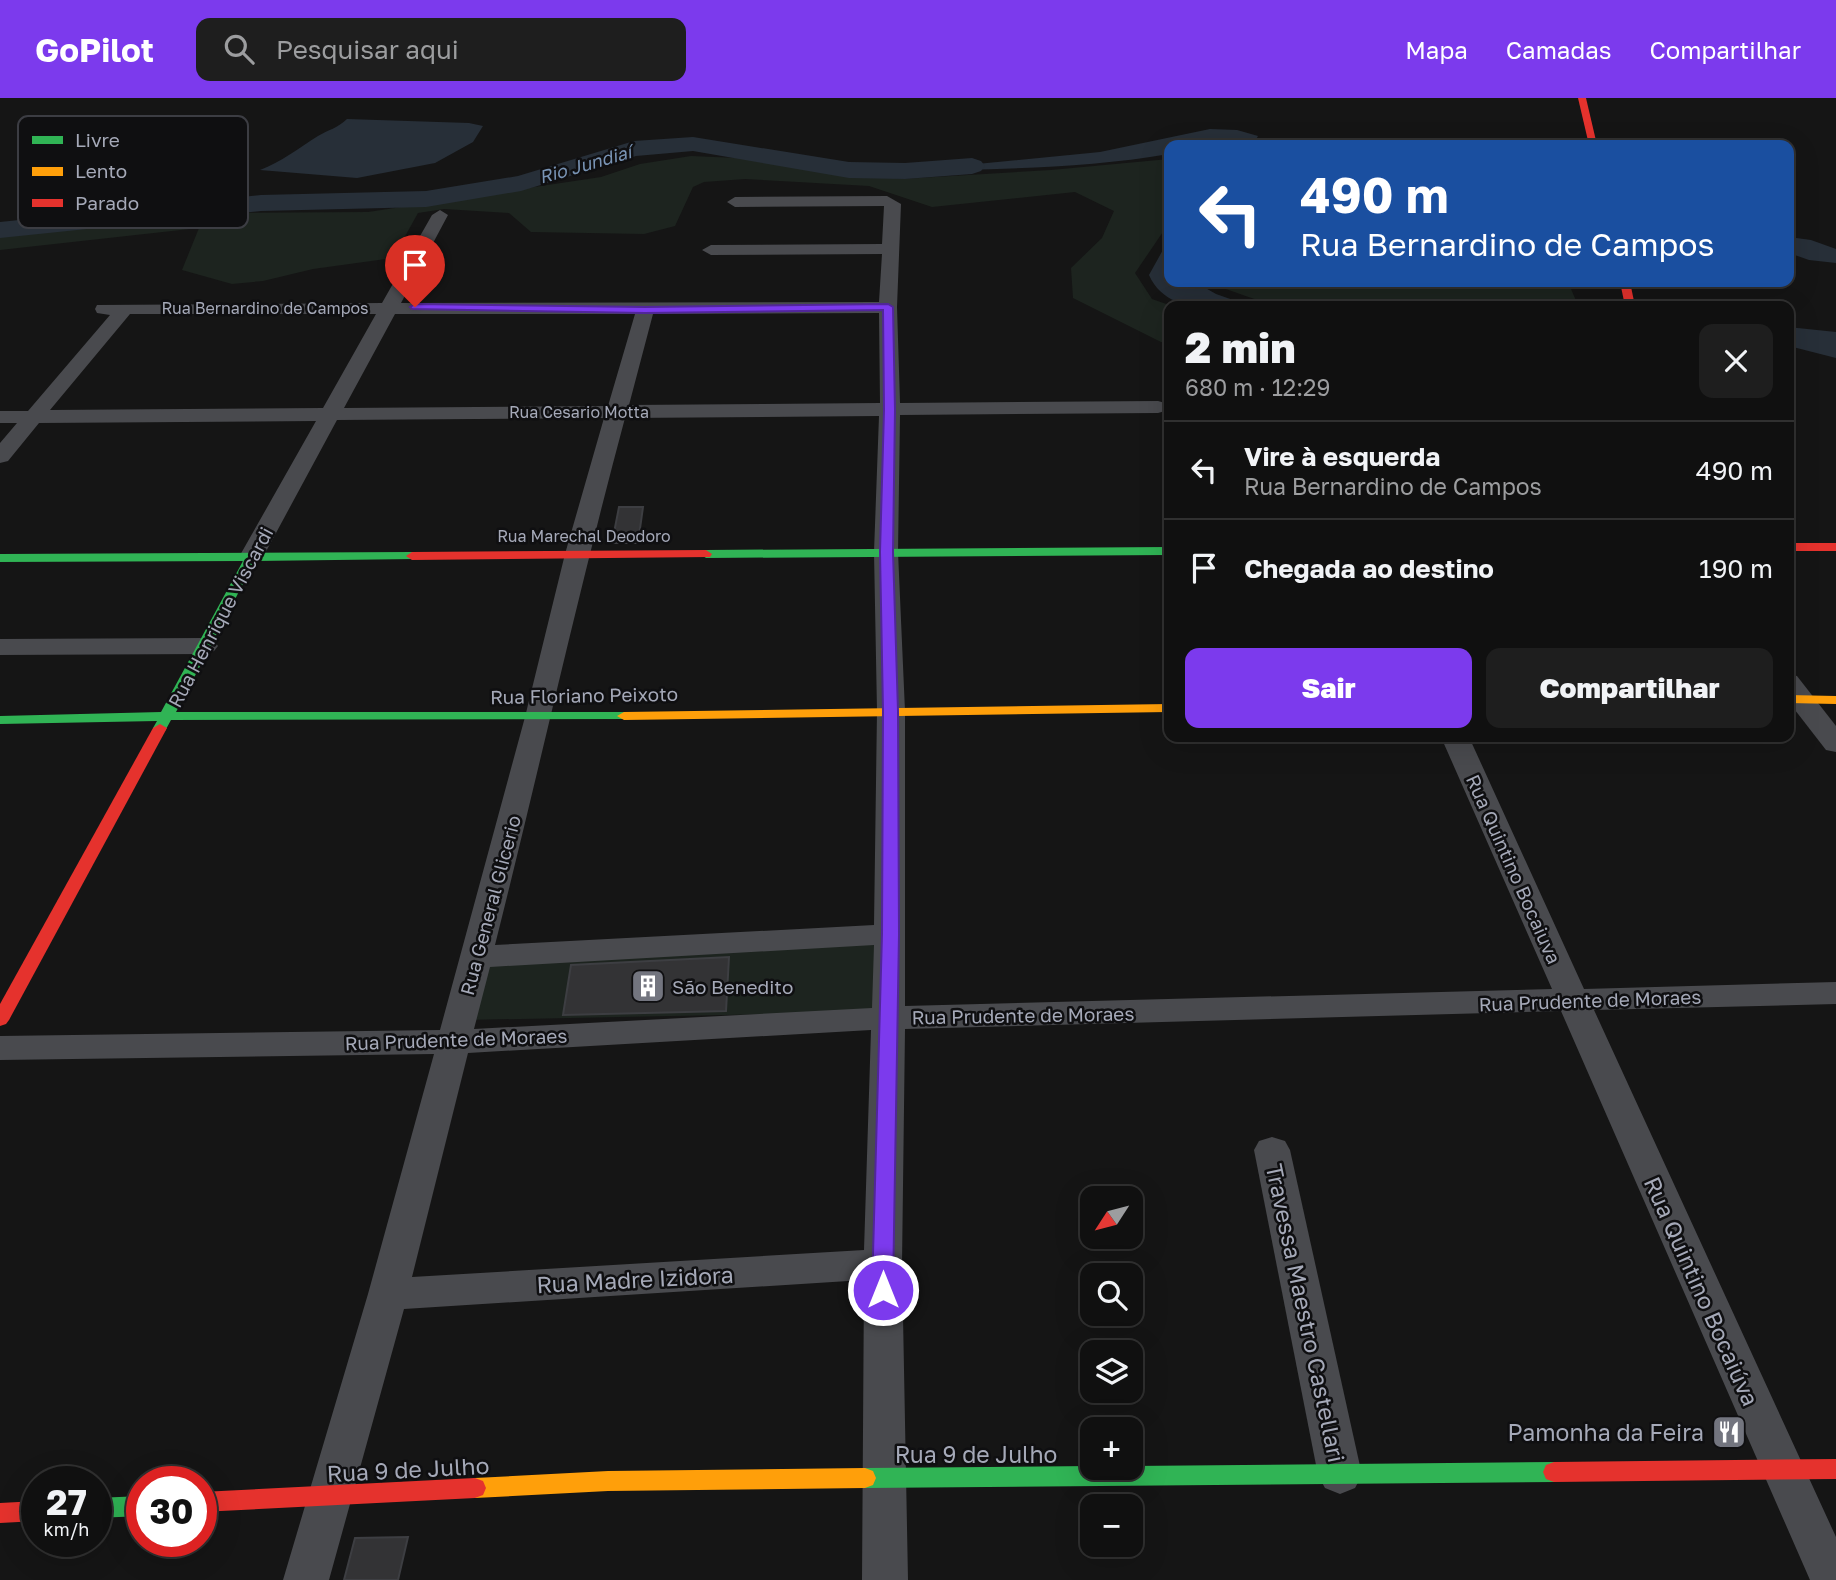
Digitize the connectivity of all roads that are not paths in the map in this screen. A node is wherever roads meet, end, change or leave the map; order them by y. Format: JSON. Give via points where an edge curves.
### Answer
{"nodes":[{"id":1,"x":1582,"y":98,"type":"edge"},
{"id":2,"x":1592,"y":140,"type":"edge"},
{"id":3,"x":735,"y":202,"type":"dead end"},
{"id":4,"x":440,"y":215,"type":"dead end"},
{"id":5,"x":892,"y":249,"type":"junction"},
{"id":6,"x":711,"y":250,"type":"dead end"},
{"id":7,"x":390,"y":307,"type":"junction"},
{"id":8,"x":888,"y":307,"type":"junction"},
{"id":9,"x":645,"y":310,"type":"junction"},
{"id":10,"x":1157,"y":407,"type":"dead end"},
{"id":11,"x":890,"y":410,"type":"junction"},
{"id":12,"x":615,"y":411,"type":"junction"},
{"id":13,"x":332,"y":414,"type":"junction"},
{"id":14,"x":0,"y":417,"type":"edge"},
{"id":15,"x":32,"y":417,"type":"junction"},
{"id":16,"x":0,"y":456,"type":"edge"},
{"id":17,"x":1794,"y":547,"type":"edge"},
{"id":18,"x":1836,"y":547,"type":"edge"},
{"id":19,"x":1164,"y":551,"type":"edge"},
{"id":20,"x":886,"y":552,"type":"junction"},
{"id":21,"x":577,"y":554,"type":"junction"},
{"id":22,"x":251,"y":557,"type":"junction"},
{"id":23,"x":0,"y":558,"type":"edge"},
{"id":24,"x":205,"y":646,"type":"junction"},
{"id":25,"x":0,"y":647,"type":"edge"},
{"id":26,"x":1794,"y":693,"type":"edge"},
{"id":27,"x":1794,"y":694,"type":"edge"},
{"id":28,"x":1836,"y":700,"type":"edge"},
{"id":29,"x":1164,"y":708,"type":"edge"},
{"id":30,"x":891,"y":711,"type":"junction"},
{"id":31,"x":167,"y":716,"type":"junction"},
{"id":32,"x":539,"y":717,"type":"junction"},
{"id":33,"x":0,"y":720,"type":"edge"},
{"id":34,"x":1457,"y":742,"type":"edge"},
{"id":35,"x":1836,"y":744,"type":"edge"},
{"id":36,"x":890,"y":934,"type":"junction"},
{"id":37,"x":477,"y":957,"type":"junction"},
{"id":38,"x":1836,"y":993,"type":"edge"},
{"id":39,"x":1572,"y":1001,"type":"junction"},
{"id":40,"x":888,"y":1018,"type":"junction"},
{"id":41,"x":0,"y":1020,"type":"edge"},
{"id":42,"x":452,"y":1042,"type":"junction"},
{"id":43,"x":0,"y":1048,"type":"edge"},
{"id":44,"x":1272,"y":1150,"type":"dead end"},
{"id":45,"x":883,"y":1264,"type":"junction"},
{"id":46,"x":388,"y":1294,"type":"junction"},
{"id":47,"x":1836,"y":1469,"type":"edge"},
{"id":48,"x":1783,"y":1470,"type":"junction"},
{"id":49,"x":1340,"y":1475,"type":"junction"},
{"id":50,"x":885,"y":1477,"type":"junction"},
{"id":51,"x":332,"y":1496,"type":"junction"},
{"id":52,"x":217,"y":1501,"type":"edge"},
{"id":53,"x":21,"y":1512,"type":"edge"},
{"id":54,"x":0,"y":1513,"type":"edge"},
{"id":55,"x":306,"y":1580,"type":"edge"},
{"id":56,"x":885,"y":1580,"type":"edge"},
{"id":57,"x":1833,"y":1580,"type":"edge"}],
"edges":[{"from":1,"to":2,"type":"main road"},
{"from":3,"to":5,"type":"street","via":[[887,201],[893,204]]},
{"from":4,"to":7,"type":"street","name":"Rua Henrique Viscardi"},
{"from":5,"to":6,"type":"street"},
{"from":5,"to":8,"type":"street"},
{"from":7,"to":9,"type":"street","name":"Rua Bernardino de Campos"},
{"from":7,"to":13,"type":"street","name":"Rua Henrique Viscardi"},
{"from":7,"to":15,"type":"street","name":"Rua Bernardino de Campos","via":[[114,309]]},
{"from":8,"to":9,"type":"street","name":"Rua Bernardino de Campos"},
{"from":8,"to":11,"type":"street"},
{"from":9,"to":12,"type":"street","name":"Rua General Glicerio"},
{"from":10,"to":11,"type":"street","name":"Rua Cesario Motta"},
{"from":11,"to":12,"type":"street","name":"Rua Cesario Motta"},
{"from":11,"to":20,"type":"street"},
{"from":12,"to":13,"type":"street","name":"Rua Cesario Motta"},
{"from":12,"to":21,"type":"street","name":"Rua General Glicerio"},
{"from":13,"to":15,"type":"street","name":"Rua Cesario Motta"},
{"from":13,"to":22,"type":"street","name":"Rua Henrique Viscardi"},
{"from":14,"to":15,"type":"street","name":"Rua Cesario Motta"},
{"from":15,"to":16,"type":"street"},
{"from":17,"to":18,"type":"main road"},
{"from":19,"to":20,"type":"main road","name":"Rua Marechal Deodoro"},
{"from":20,"to":21,"type":"main road","name":"Rua Marechal Deodoro"},
{"from":20,"to":30,"type":"street"},
{"from":21,"to":22,"type":"main road","name":"Rua Marechal Deodoro"},
{"from":21,"to":32,"type":"street","name":"Rua General Glicerio"},
{"from":22,"to":23,"type":"main road","name":"Rua Marechal Deodoro"},
{"from":22,"to":24,"type":"main road","name":"Rua Henrique Viscardi"},
{"from":24,"to":25,"type":"street"},
{"from":24,"to":31,"type":"main road","name":"Rua Henrique Viscardi"},
{"from":26,"to":28,"type":"main road"},
{"from":27,"to":35,"type":"street"},
{"from":29,"to":30,"type":"main road","name":"Rua Floriano Peixoto"},
{"from":30,"to":32,"type":"main road","name":"Rua Floriano Peixoto"},
{"from":30,"to":36,"type":"street"},
{"from":31,"to":32,"type":"main road","name":"Rua Floriano Peixoto"},
{"from":31,"to":33,"type":"main road","name":"Rua Floriano Peixoto"},
{"from":31,"to":41,"type":"main road","name":"Rua Henrique Viscardi"},
{"from":32,"to":37,"type":"street","name":"Rua General Glicerio"},
{"from":34,"to":39,"type":"street","name":"Rua Quintino Bocaiuva"},
{"from":36,"to":37,"type":"street"},
{"from":36,"to":40,"type":"street"},
{"from":37,"to":42,"type":"street","name":"Rua General Glicerio"},
{"from":38,"to":39,"type":"street","name":"Rua Prudente de Moraes"},
{"from":39,"to":40,"type":"street","name":"Rua Prudente de Moraes"},
{"from":39,"to":48,"type":"street","name":"Rua Quintino Bocaiúva"},
{"from":40,"to":42,"type":"street","name":"Rua Prudente de Moraes"},
{"from":40,"to":45,"type":"street"},
{"from":42,"to":43,"type":"street","name":"Rua Prudente de Moraes"},
{"from":42,"to":46,"type":"street","name":"Rua General Glicerio"},
{"from":44,"to":49,"type":"street","name":"Travessa Maestro Castellari"},
{"from":45,"to":46,"type":"street","name":"Rua Madre Izidora"},
{"from":45,"to":50,"type":"street"},
{"from":46,"to":51,"type":"street","name":"Rua General Glicerio"},
{"from":47,"to":48,"type":"main road","name":"Rua 9 de Julho"},
{"from":48,"to":49,"type":"main road","name":"Rua 9 de Julho"},
{"from":48,"to":57,"type":"street","name":"Rua Quintino Bocaiúva"},
{"from":49,"to":50,"type":"main road","name":"Rua 9 de Julho"},
{"from":50,"to":51,"type":"main road","name":"Rua 9 de Julho","via":[[608,1482]]},
{"from":50,"to":56,"type":"street"},
{"from":51,"to":52,"type":"main road","name":"Rua 9 de Julho"},
{"from":51,"to":55,"type":"street","name":"Rua General Glicerio"},
{"from":53,"to":54,"type":"main road"}]}
